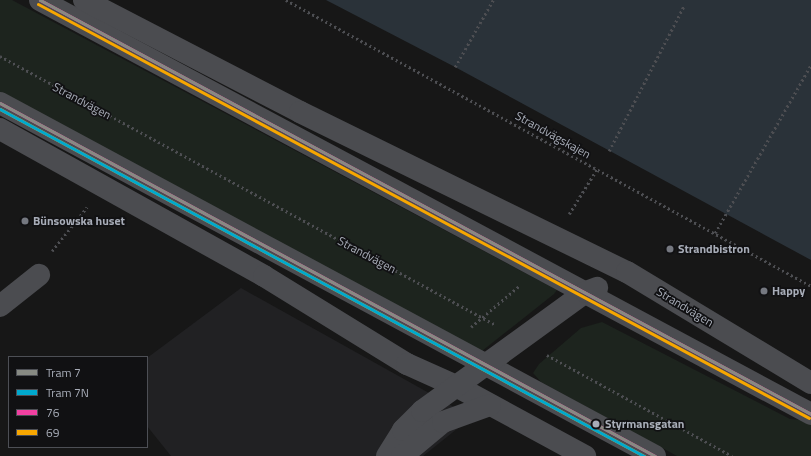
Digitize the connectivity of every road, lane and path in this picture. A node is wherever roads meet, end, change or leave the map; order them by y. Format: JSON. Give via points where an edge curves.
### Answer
{"nodes":[{"id":1,"x":40,"y":0,"type":"edge"},
{"id":2,"x":84,"y":0,"type":"edge"},
{"id":3,"x":286,"y":0,"type":"edge"},
{"id":4,"x":493,"y":0,"type":"edge"},
{"id":5,"x":684,"y":6,"type":"dead end"},
{"id":6,"x":0,"y":56,"type":"edge"},
{"id":7,"x":811,"y":65,"type":"edge"},
{"id":8,"x":455,"y":67,"type":"dead end"},
{"id":9,"x":0,"y":103,"type":"edge"},
{"id":10,"x":0,"y":130,"type":"edge"},
{"id":11,"x":609,"y":151,"type":"dead end"},
{"id":12,"x":84,"y":212,"type":"dead end"},
{"id":13,"x":714,"y":233,"type":"junction"},
{"id":14,"x":39,"y":275,"type":"joint"},
{"id":15,"x":811,"y":286,"type":"edge"},
{"id":16,"x":586,"y":292,"type":"junction"},
{"id":17,"x":0,"y":306,"type":"edge"},
{"id":18,"x":519,"y":340,"type":"junction"},
{"id":19,"x":487,"y":364,"type":"junction"},
{"id":20,"x":811,"y":383,"type":"edge"},
{"id":21,"x":456,"y":386,"type":"junction"},
{"id":22,"x":811,"y":400,"type":"edge"},
{"id":23,"x":490,"y":405,"type":"junction"},
{"id":24,"x":811,"y":414,"type":"edge"},
{"id":25,"x":387,"y":456,"type":"edge"},
{"id":26,"x":402,"y":456,"type":"edge"},
{"id":27,"x":585,"y":456,"type":"edge"},
{"id":28,"x":655,"y":456,"type":"edge"},
{"id":29,"x":732,"y":456,"type":"edge"}],
"edges":[{"from":1,"to":16,"type":"street"},
{"from":2,"to":20,"type":"street","name":"Strandvägen","via":[[300,112],[627,272]]},
{"from":3,"to":13,"type":"path","name":"Strandvägskajen"},
{"from":4,"to":8,"type":"path"},
{"from":5,"to":11,"type":"path"},
{"from":6,"to":18,"type":"path","name":"Strandvägen"},
{"from":7,"to":13,"type":"path"},
{"from":9,"to":19,"type":"street"},
{"from":10,"to":21,"type":"street","via":[[264,276],[407,364]]},
{"from":12,"to":14,"type":"path","via":[[55,245]]},
{"from":13,"to":15,"type":"path","name":"Strandvägskajen"},
{"from":14,"to":17,"type":"street"},
{"from":16,"to":18,"type":"street"},
{"from":16,"to":22,"type":"street","name":"Strandvägen","via":[[602,286],[616,290]]},
{"from":16,"to":24,"type":"street"},
{"from":18,"to":19,"type":"street"},
{"from":18,"to":29,"type":"path","name":"Strandvägen"},
{"from":19,"to":21,"type":"street"},
{"from":19,"to":28,"type":"street"},
{"from":21,"to":23,"type":"street"},
{"from":21,"to":25,"type":"street","via":[[403,430]]},
{"from":23,"to":26,"type":"street","via":[[443,422]]},
{"from":23,"to":27,"type":"street"}]}
